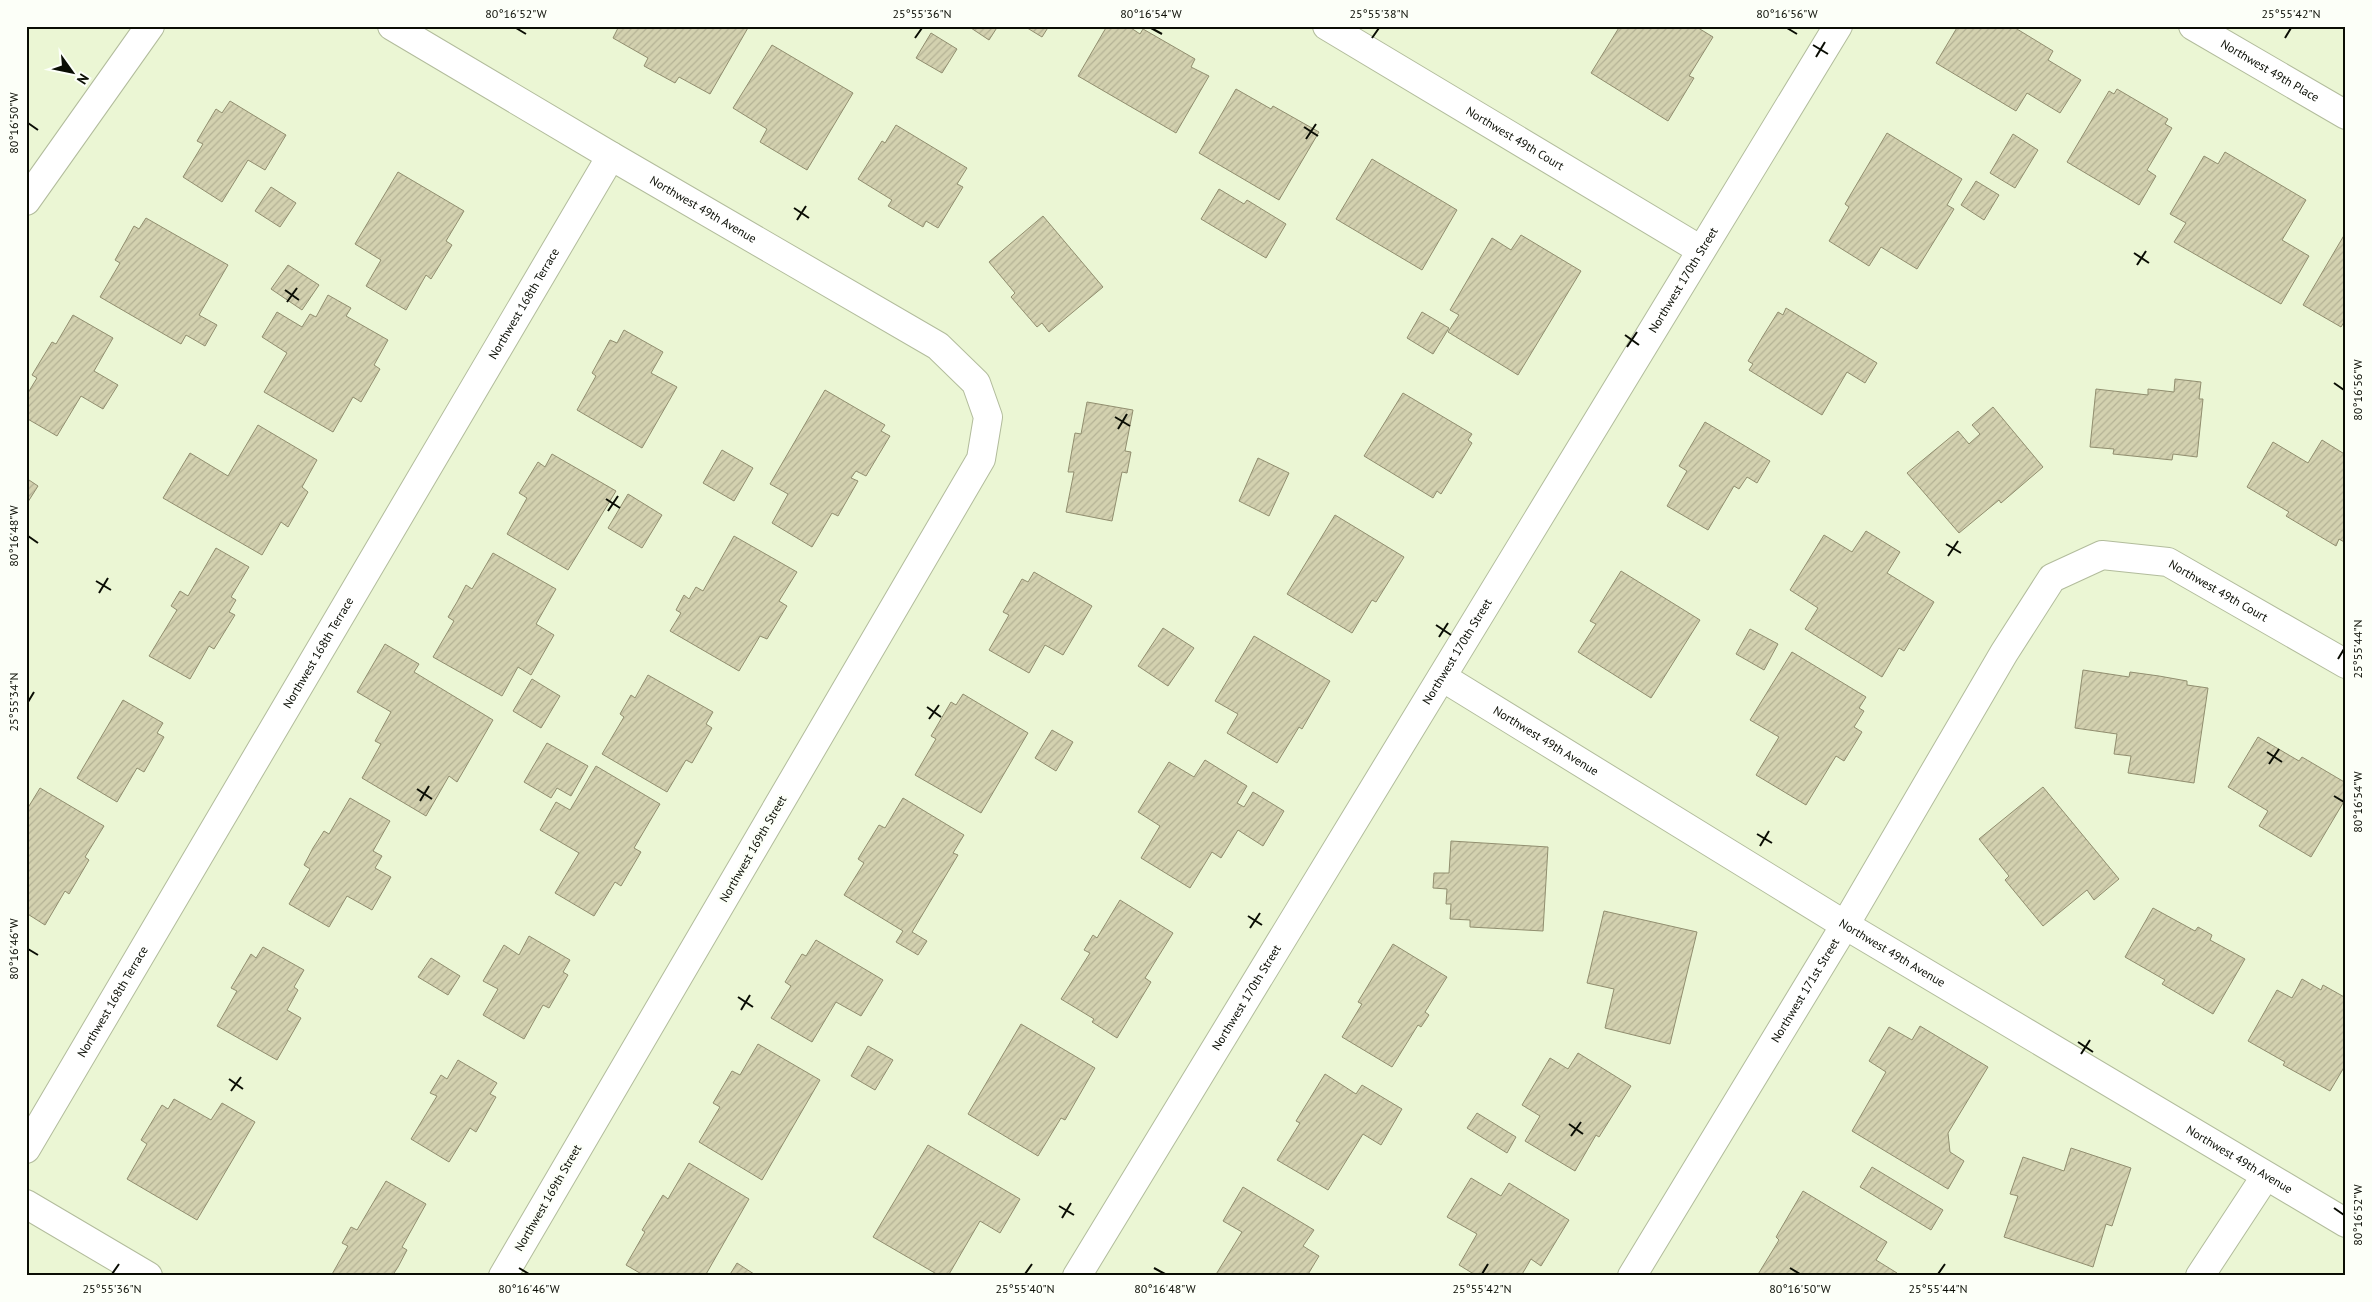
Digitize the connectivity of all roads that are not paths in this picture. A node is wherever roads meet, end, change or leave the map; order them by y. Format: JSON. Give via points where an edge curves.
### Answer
{"nodes":[{"id":1,"x":150,"y":26,"type":"edge"},
{"id":2,"x":392,"y":26,"type":"edge"},
{"id":3,"x":1327,"y":26,"type":"edge"},
{"id":4,"x":1838,"y":26,"type":"edge"},
{"id":5,"x":2193,"y":26,"type":"edge"},
{"id":6,"x":2346,"y":115,"type":"edge"},
{"id":7,"x":610,"y":156,"type":"junction"},
{"id":8,"x":26,"y":201,"type":"edge"},
{"id":9,"x":1701,"y":250,"type":"junction"},
{"id":10,"x":988,"y":417,"type":"joint"},
{"id":11,"x":2004,"y":653,"type":"joint"},
{"id":12,"x":2346,"y":664,"type":"edge"},
{"id":13,"x":1442,"y":677,"type":"junction"},
{"id":14,"x":1845,"y":925,"type":"junction"},
{"id":15,"x":26,"y":1149,"type":"edge"},
{"id":16,"x":2265,"y":1177,"type":"junction"},
{"id":17,"x":26,"y":1204,"type":"edge"},
{"id":18,"x":2346,"y":1223,"type":"edge"},
{"id":19,"x":148,"y":1276,"type":"edge"},
{"id":20,"x":503,"y":1276,"type":"edge"},
{"id":21,"x":1077,"y":1276,"type":"edge"},
{"id":22,"x":1632,"y":1276,"type":"edge"},
{"id":23,"x":2200,"y":1276,"type":"edge"}],
"edges":[{"from":1,"to":8,"type":"street"},
{"from":2,"to":7,"type":"street","name":"Northwest 49th Avenue"},
{"from":3,"to":9,"type":"street","name":"Northwest 49th Court"},
{"from":4,"to":9,"type":"street","name":"Northwest 170th Street"},
{"from":5,"to":6,"type":"street","name":"Northwest 49th Place"},
{"from":7,"to":10,"type":"street","name":"Northwest 49th Avenue","via":[[938,346],[976,383]]},
{"from":7,"to":15,"type":"street","name":"Northwest 168th Terrace"},
{"from":9,"to":13,"type":"street","name":"Northwest 170th Street"},
{"from":10,"to":20,"type":"street","name":"Northwest 169th Street","via":[[981,459]]},
{"from":11,"to":12,"type":"street","name":"Northwest 49th Court","via":[[2052,578],[2102,555],[2168,562]]},
{"from":11,"to":14,"type":"street","name":"Northwest 171st Street"},
{"from":13,"to":14,"type":"street","name":"Northwest 49th Avenue"},
{"from":13,"to":21,"type":"street","name":"Northwest 170th Street"},
{"from":14,"to":16,"type":"street","name":"Northwest 49th Avenue"},
{"from":14,"to":22,"type":"street","name":"Northwest 171st Street"},
{"from":16,"to":18,"type":"street","name":"Northwest 49th Avenue"},
{"from":16,"to":23,"type":"street"},
{"from":17,"to":19,"type":"street"}]}
